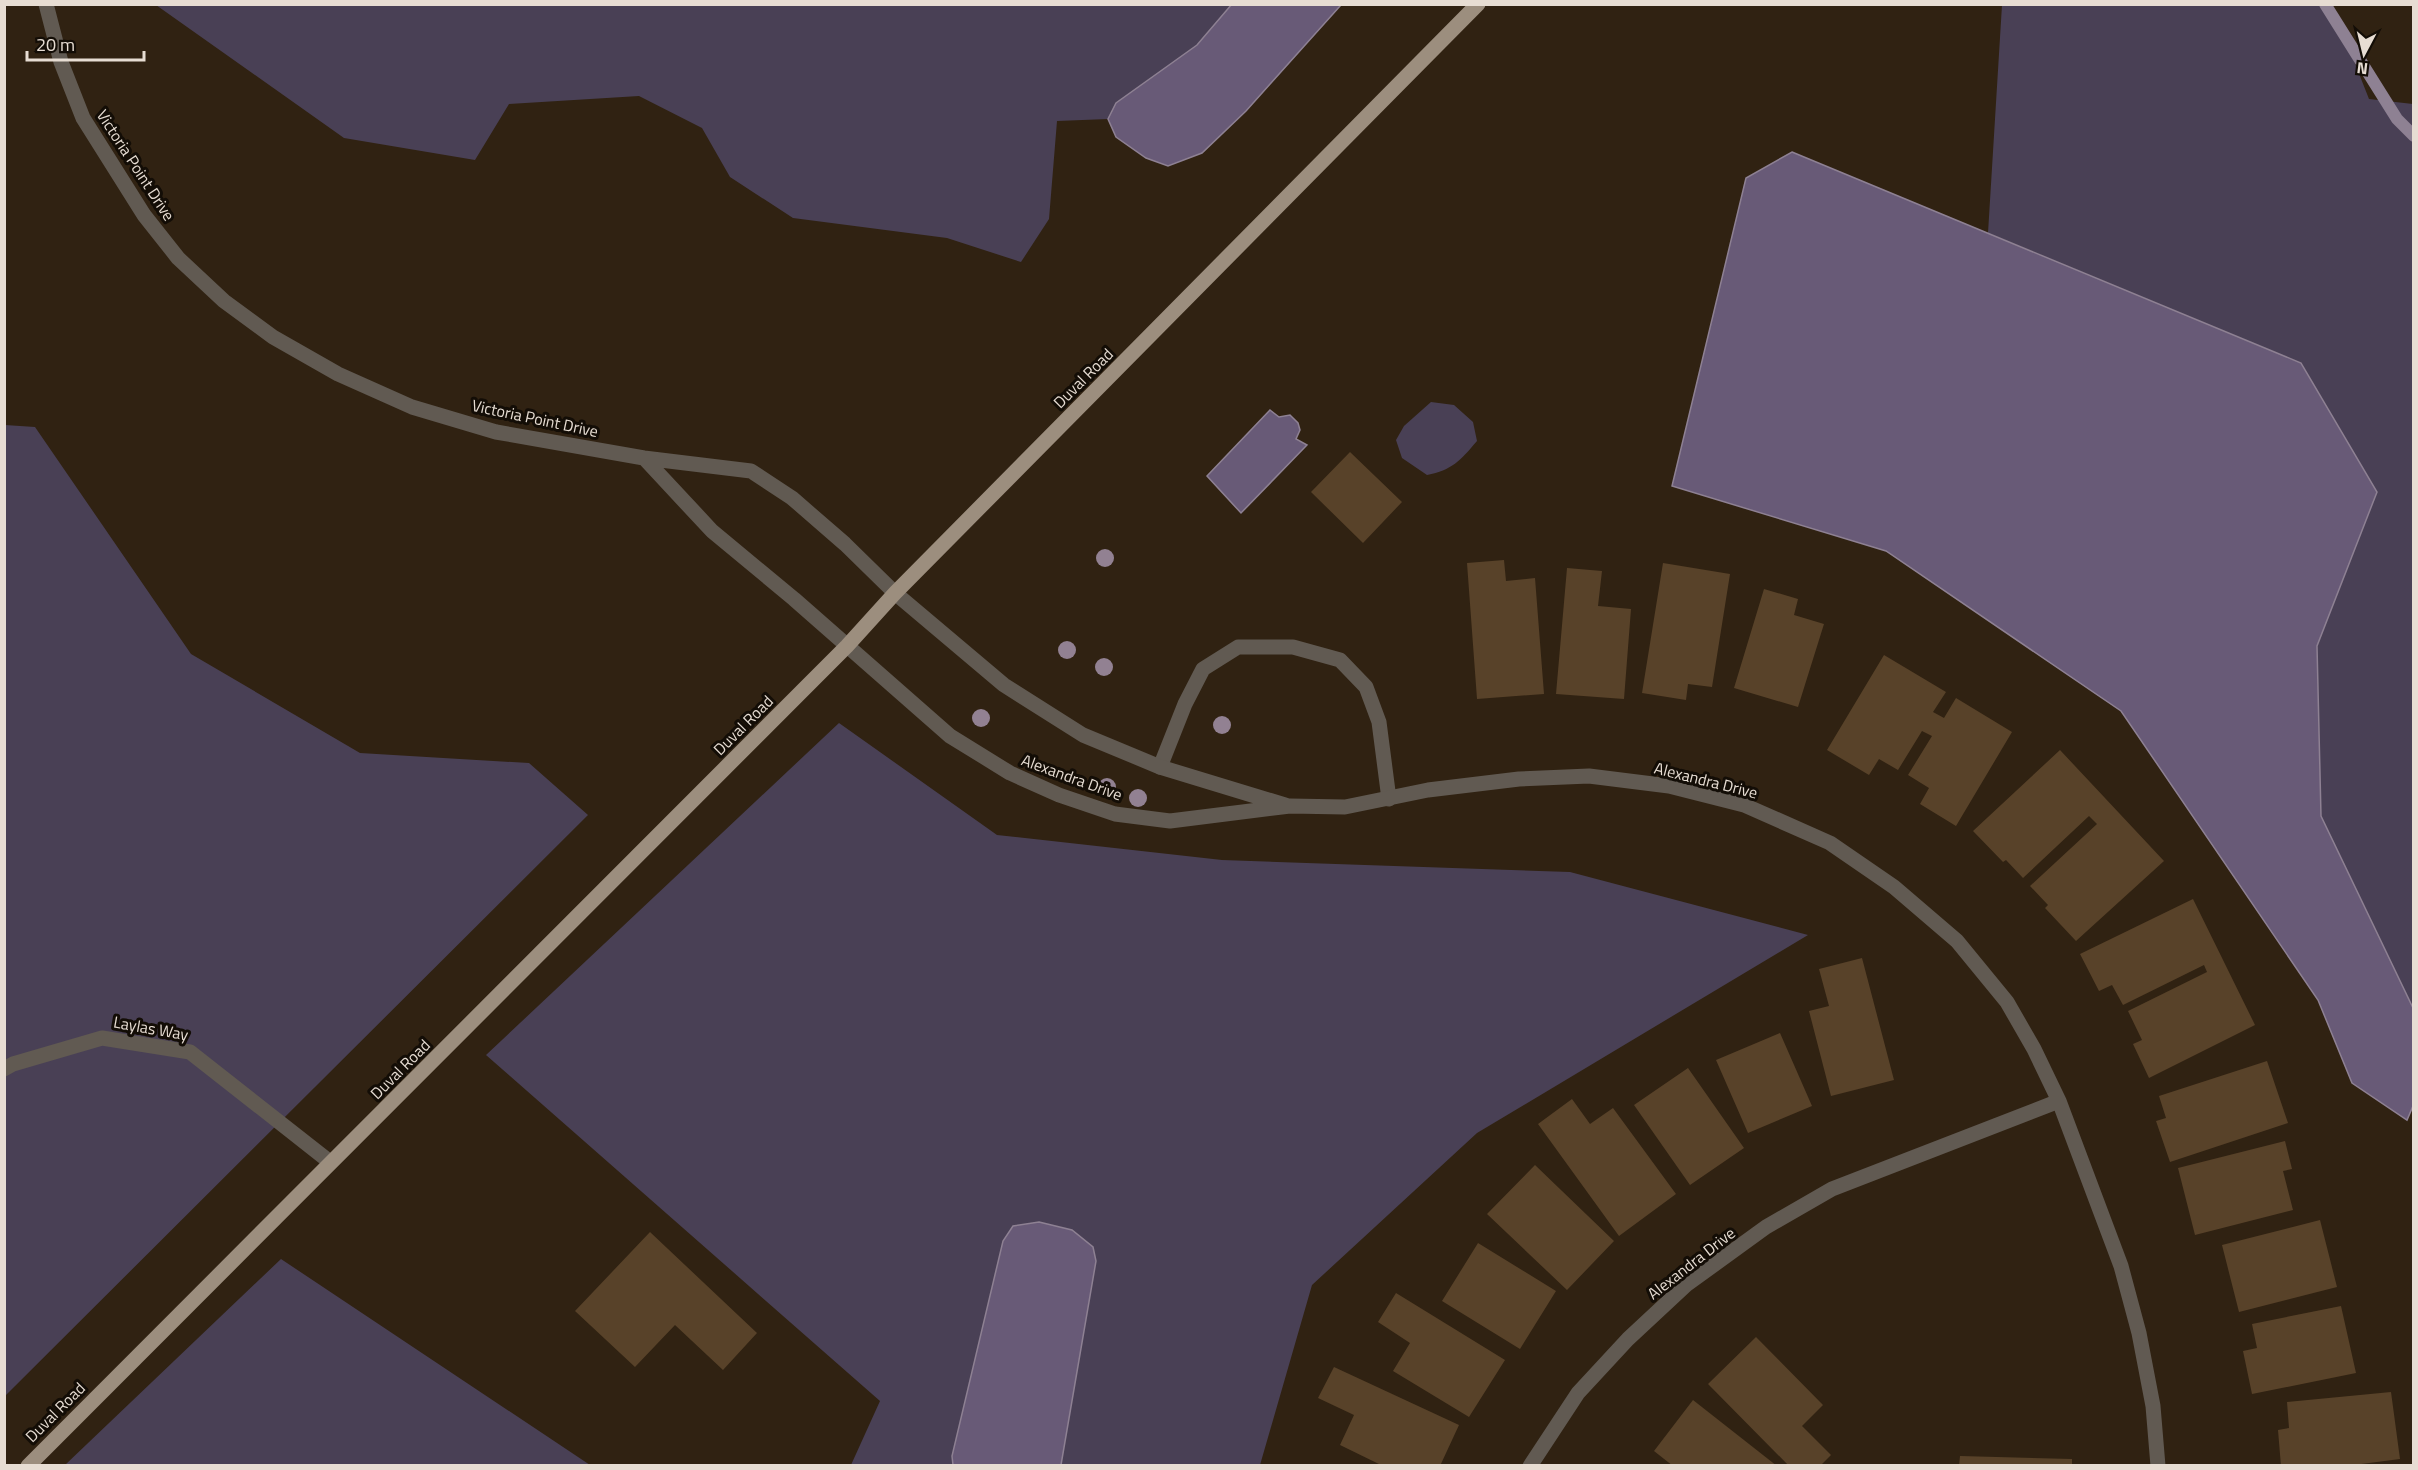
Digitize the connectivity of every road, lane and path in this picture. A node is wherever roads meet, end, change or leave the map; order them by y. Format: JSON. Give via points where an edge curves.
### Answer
{"nodes":[{"id":1,"x":46,"y":4,"type":"edge"},
{"id":2,"x":1478,"y":4,"type":"edge"},
{"id":3,"x":644,"y":458,"type":"junction"},
{"id":4,"x":896,"y":593,"type":"junction"},
{"id":5,"x":847,"y":646,"type":"junction"},
{"id":6,"x":1160,"y":767,"type":"junction"},
{"id":7,"x":1389,"y":799,"type":"junction"},
{"id":8,"x":1290,"y":806,"type":"junction"},
{"id":9,"x":4,"y":1069,"type":"edge"},
{"id":10,"x":2059,"y":1101,"type":"junction"},
{"id":11,"x":330,"y":1162,"type":"junction"},
{"id":12,"x":28,"y":1466,"type":"edge"},
{"id":13,"x":1530,"y":1466,"type":"edge"},
{"id":14,"x":2158,"y":1466,"type":"edge"}],
"edges":[{"from":1,"to":3,"type":"street","name":"Victoria Point Drive","via":[[61,62],[84,118],[111,165],[178,258],[224,301],[273,338],[338,374],[412,407],[496,432]]},
{"from":2,"to":4,"type":"main road","name":"Duval Road"},
{"from":3,"to":4,"type":"street","name":"Victoria Point Drive","via":[[751,471],[792,498]]},
{"from":3,"to":5,"type":"street","via":[[712,531]]},
{"from":4,"to":5,"type":"main road","name":"Duval Road"},
{"from":4,"to":6,"type":"street","name":"Alexandra Drive","via":[[1004,685],[1083,735]]},
{"from":5,"to":8,"type":"street","name":"Alexandra Drive","via":[[950,736],[1010,773],[1059,795],[1115,814],[1170,821]]},
{"from":5,"to":11,"type":"main road","name":"Duval Road"},
{"from":6,"to":7,"type":"street","via":[[1203,669],[1238,647],[1293,647],[1340,660],[1366,687],[1379,722]]},
{"from":6,"to":8,"type":"street","name":"Alexandra Drive"},
{"from":7,"to":8,"type":"street","name":"Alexandra Drive","via":[[1345,807]]},
{"from":7,"to":10,"type":"street","name":"Alexandra Drive","via":[[1519,779],[1589,776],[1669,786],[1751,807],[1830,843],[1894,887],[1957,941],[2007,1002]]},
{"from":9,"to":11,"type":"street","name":"Laylas Way","via":[[102,1038],[190,1052]]},
{"from":10,"to":13,"type":"street","name":"Alexandra Drive","via":[[1832,1189],[1766,1227],[1686,1285],[1628,1339],[1578,1393]]},
{"from":10,"to":14,"type":"street","name":"Alexandra Drive","via":[[2124,1277],[2139,1332],[2153,1406]]},
{"from":11,"to":12,"type":"main road","name":"Duval Road"}]}
